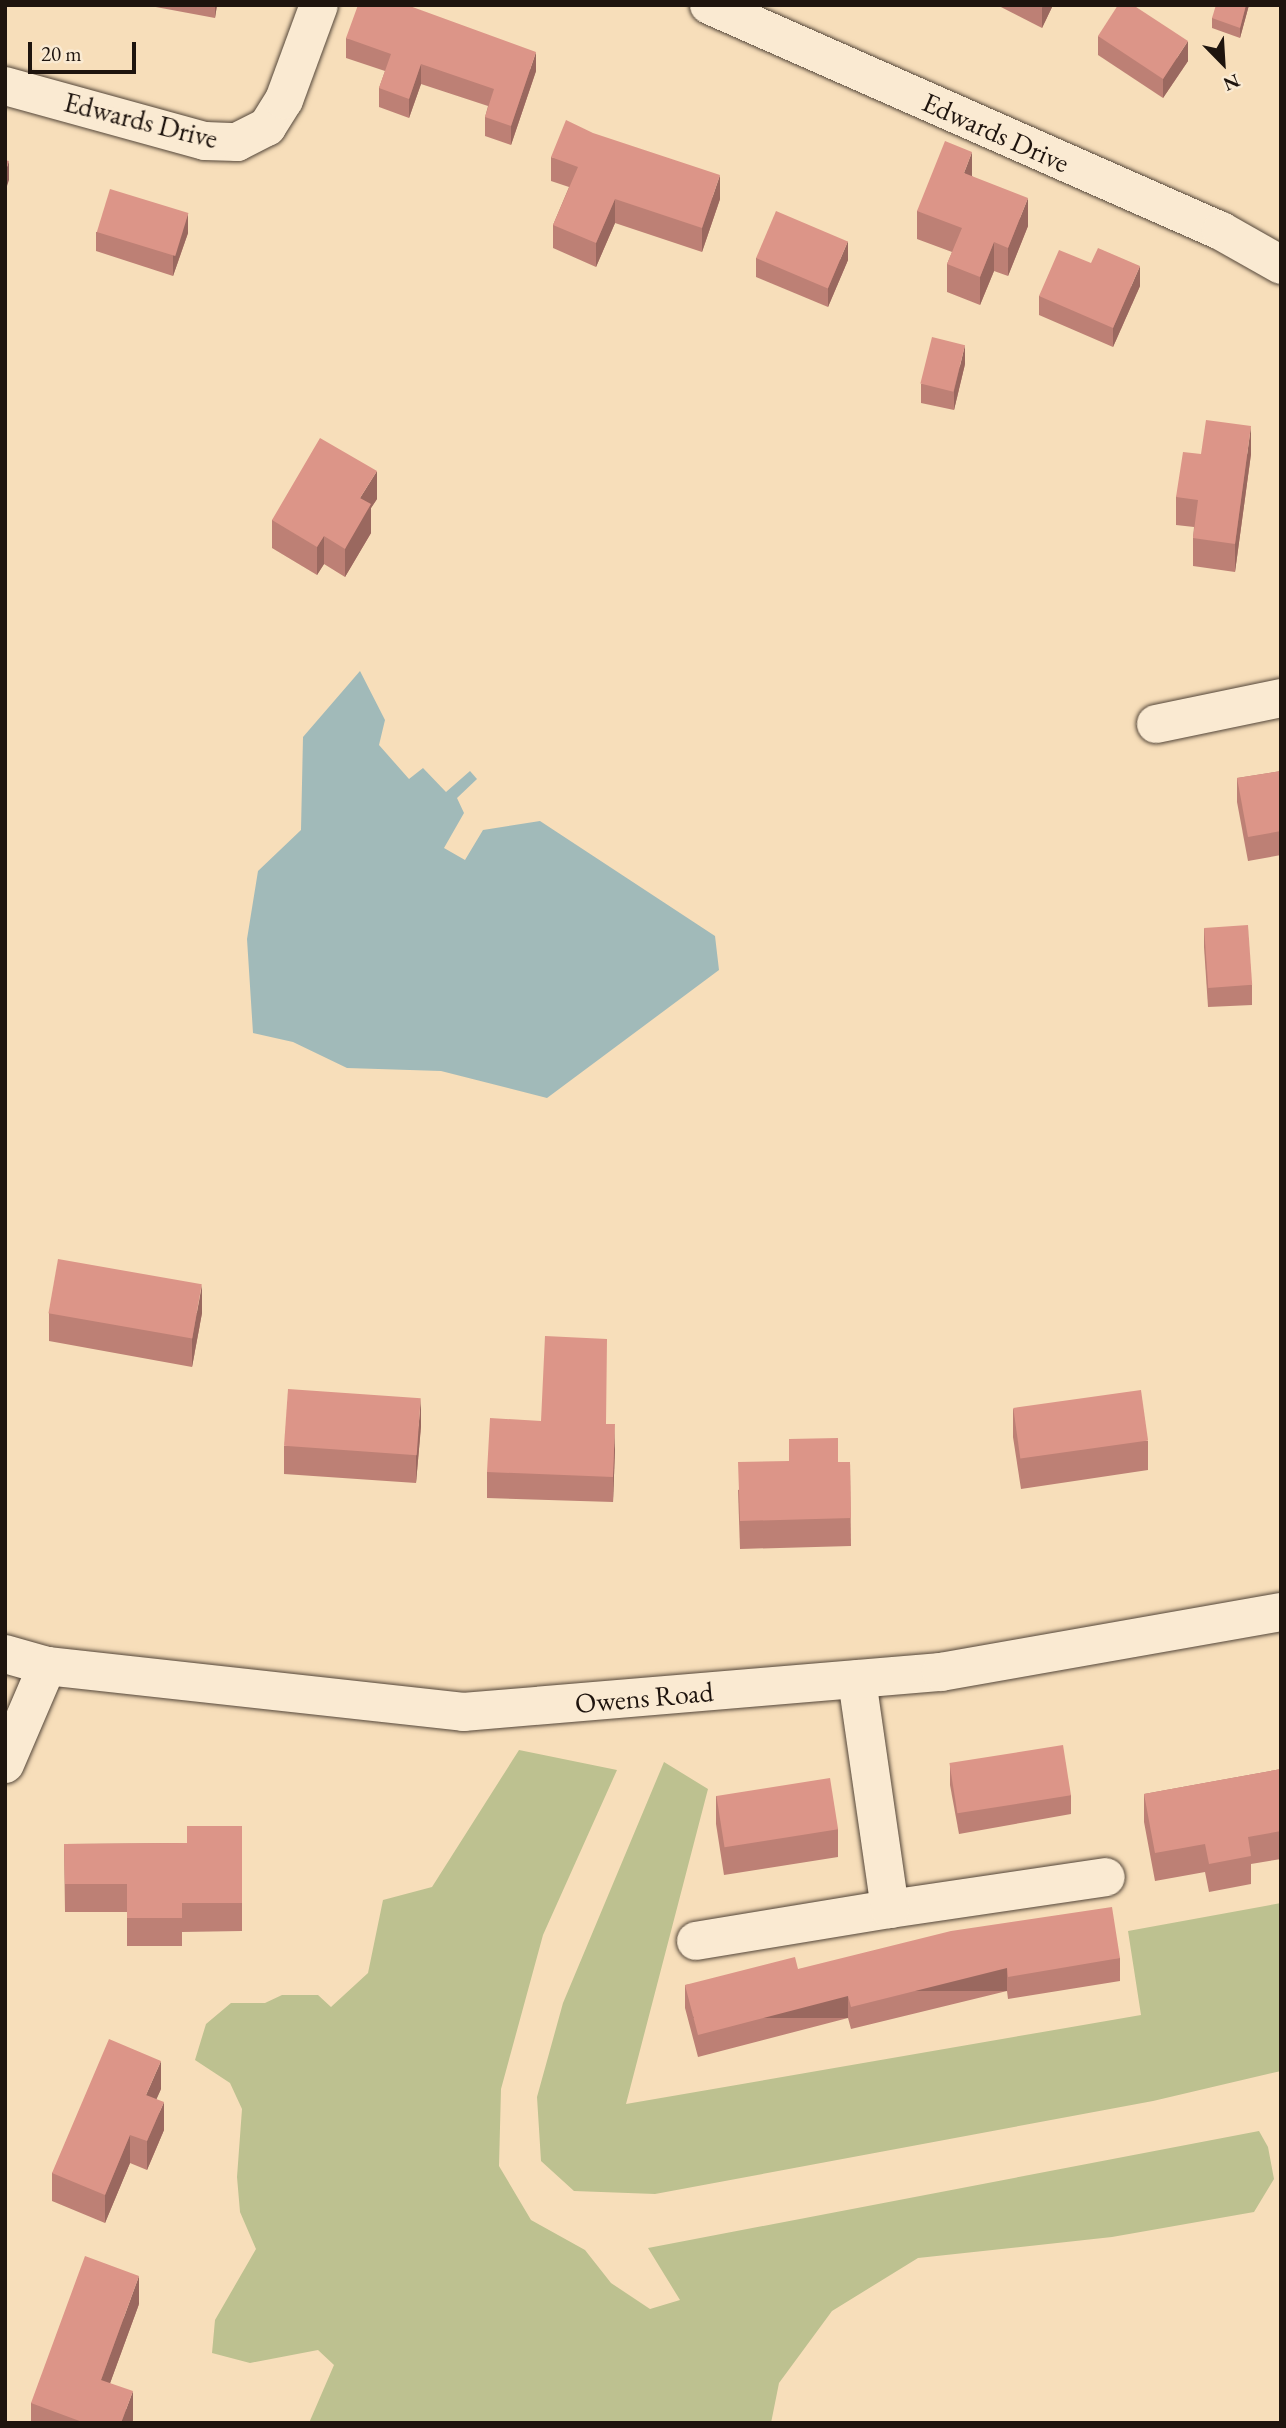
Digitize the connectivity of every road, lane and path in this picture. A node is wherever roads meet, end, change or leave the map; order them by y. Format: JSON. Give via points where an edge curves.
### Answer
{"nodes":[{"id":1,"x":319,"y":5,"type":"edge"},
{"id":2,"x":709,"y":5,"type":"edge"},
{"id":3,"x":5,"y":86,"type":"edge"},
{"id":4,"x":1281,"y":265,"type":"edge"},
{"id":5,"x":1281,"y":698,"type":"edge"},
{"id":6,"x":1156,"y":724,"type":"dead end"},
{"id":7,"x":1281,"y":1612,"type":"edge"},
{"id":8,"x":5,"y":1654,"type":"edge"},
{"id":9,"x":47,"y":1666,"type":"junction"},
{"id":10,"x":857,"y":1679,"type":"junction"},
{"id":11,"x":5,"y":1764,"type":"edge"},
{"id":12,"x":1106,"y":1877,"type":"dead end"},
{"id":13,"x":890,"y":1909,"type":"junction"},
{"id":14,"x":696,"y":1941,"type":"dead end"}],
"edges":[{"from":1,"to":3,"type":"street","name":"Edwards Drive","via":[[284,100],[267,127],[236,142],[205,141]]},
{"from":2,"to":4,"type":"street","name":"Edwards Drive","via":[[1221,231]]},
{"from":5,"to":6,"type":"street"},
{"from":7,"to":10,"type":"street","name":"Owens Road","via":[[941,1672]]},
{"from":8,"to":9,"type":"street","name":"Owens Road"},
{"from":9,"to":10,"type":"street","name":"Owens Road","via":[[463,1712]]},
{"from":9,"to":11,"type":"street"},
{"from":10,"to":13,"type":"street"},
{"from":12,"to":13,"type":"street"},
{"from":13,"to":14,"type":"street"}]}
